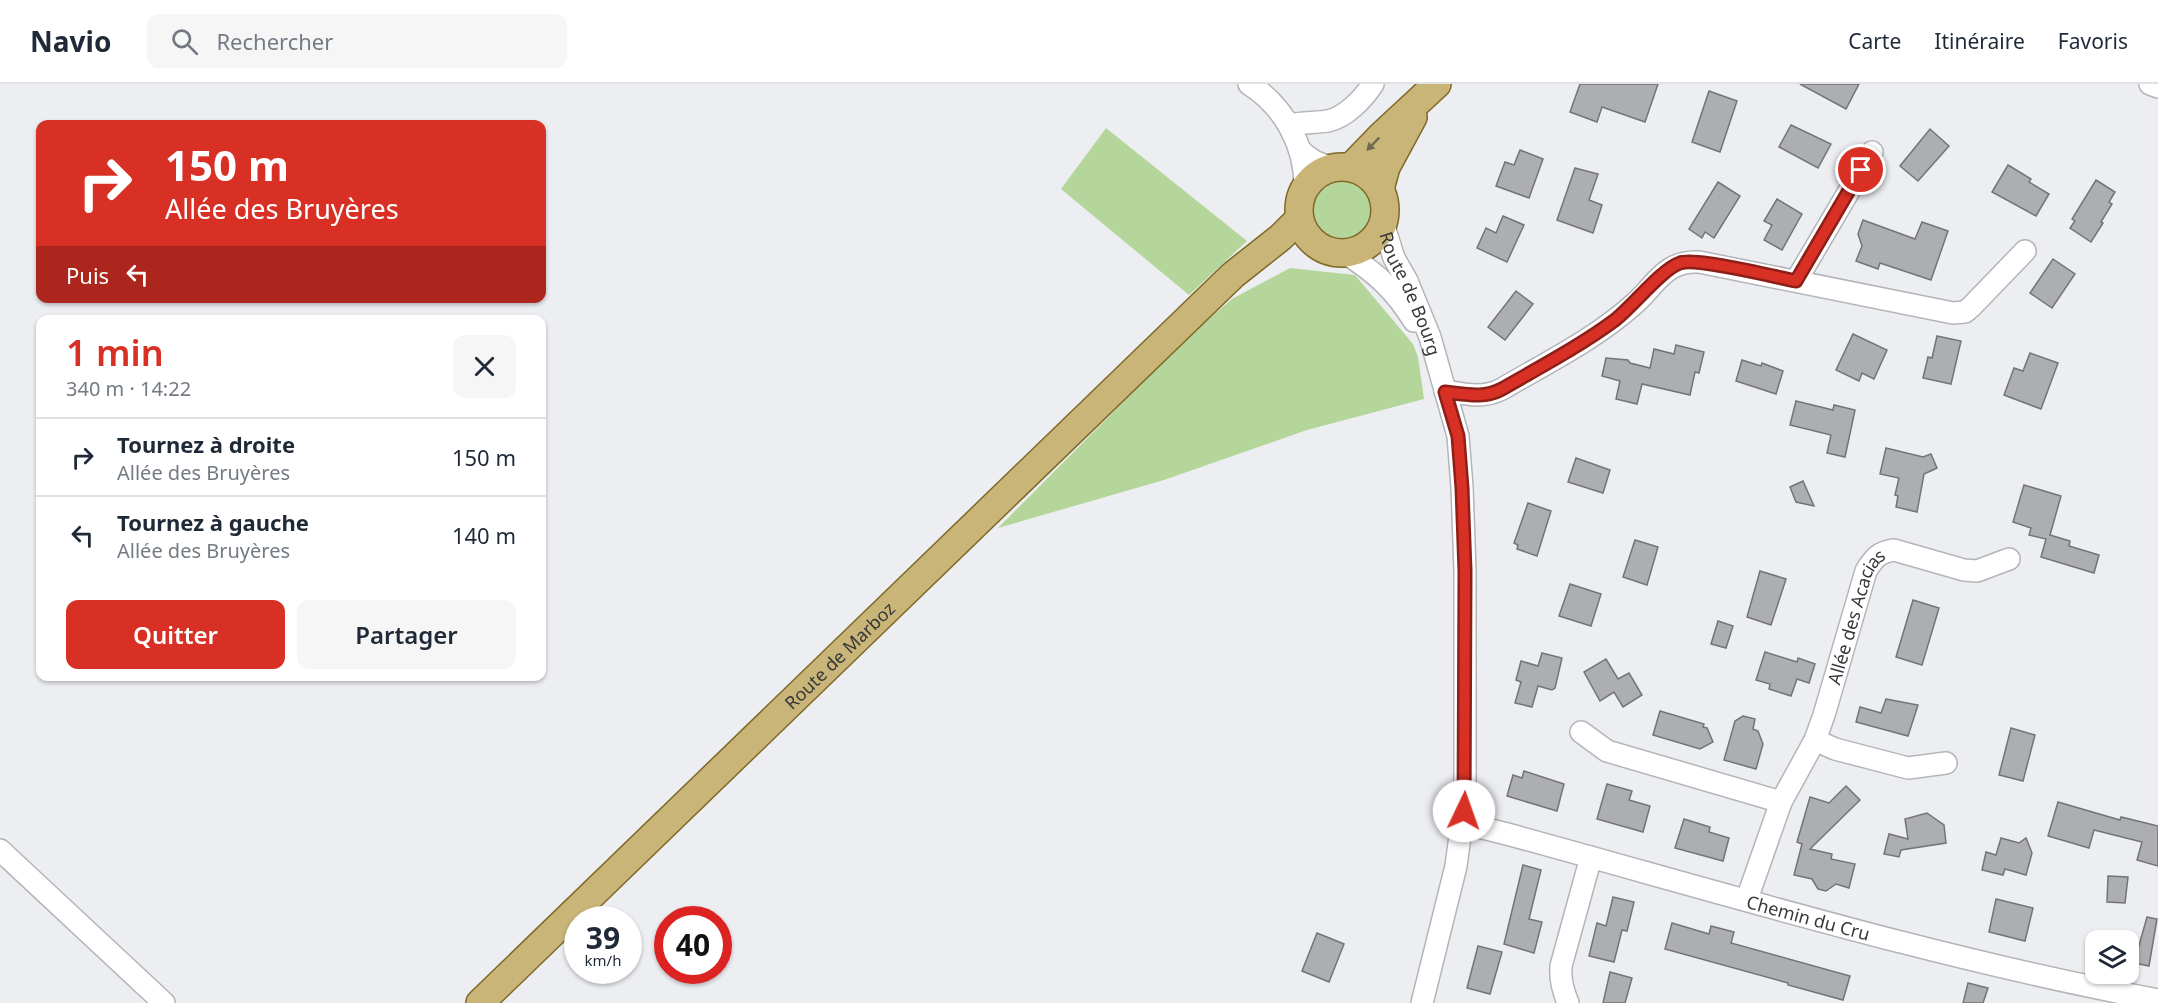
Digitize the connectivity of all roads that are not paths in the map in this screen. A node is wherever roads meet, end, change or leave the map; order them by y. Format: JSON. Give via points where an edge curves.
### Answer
{"nodes":[{"id":1,"x":1249,"y":84,"type":"edge"},
{"id":2,"x":1373,"y":84,"type":"edge"},
{"id":3,"x":2150,"y":84,"type":"edge"},
{"id":4,"x":2158,"y":87,"type":"edge"},
{"id":5,"x":1432,"y":89,"type":"edge"},
{"id":6,"x":1289,"y":125,"type":"junction"},
{"id":7,"x":1300,"y":150,"type":"junction"},
{"id":8,"x":1872,"y":152,"type":"dead end"},
{"id":9,"x":1343,"y":167,"type":"junction"},
{"id":10,"x":1305,"y":186,"type":"junction"},
{"id":11,"x":1380,"y":189,"type":"junction"},
{"id":12,"x":1299,"y":219,"type":"junction"},
{"id":13,"x":1383,"y":223,"type":"junction"},
{"id":14,"x":1314,"y":243,"type":"junction"},
{"id":15,"x":2025,"y":251,"type":"dead end"},
{"id":16,"x":1344,"y":253,"type":"junction"},
{"id":17,"x":1796,"y":281,"type":"junction"},
{"id":18,"x":1199,"y":308,"type":"junction"},
{"id":19,"x":1438,"y":366,"type":"junction"},
{"id":20,"x":1445,"y":392,"type":"junction"},
{"id":21,"x":2009,"y":559,"type":"dead end"},
{"id":22,"x":1581,"y":732,"type":"dead end"},
{"id":23,"x":1815,"y":740,"type":"junction"},
{"id":24,"x":1946,"y":763,"type":"dead end"},
{"id":25,"x":1781,"y":802,"type":"junction"},
{"id":26,"x":1463,"y":824,"type":"junction"},
{"id":27,"x":0,"y":850,"type":"edge"},
{"id":28,"x":1591,"y":857,"type":"junction"},
{"id":29,"x":1747,"y":899,"type":"junction"},
{"id":30,"x":2158,"y":1000,"type":"edge"},
{"id":31,"x":164,"y":1003,"type":"edge"},
{"id":32,"x":480,"y":1003,"type":"edge"},
{"id":33,"x":1422,"y":1003,"type":"edge"},
{"id":34,"x":1568,"y":1003,"type":"edge"}],
"edges":[{"from":1,"to":6,"type":"street","via":[[1275,104]]},
{"from":2,"to":6,"type":"street","via":[[1359,101],[1336,118]]},
{"from":3,"to":4,"type":"street"},
{"from":5,"to":9,"type":"main road","one_way":true},
{"from":5,"to":11,"type":"main road","via":[[1386,166]]},
{"from":6,"to":7,"type":"street"},
{"from":7,"to":9,"type":"street","via":[[1321,165]]},
{"from":7,"to":10,"type":"street"},
{"from":8,"to":17,"type":"street"},
{"from":9,"to":10,"type":"main road","via":[[1323,170]]},
{"from":9,"to":11,"type":"main road","via":[[1363,172]]},
{"from":10,"to":12,"type":"main road","via":[[1300,196]]},
{"from":11,"to":13,"type":"main road"},
{"from":12,"to":14,"type":"main road"},
{"from":12,"to":18,"type":"main road","name":"Route de Marboz"},
{"from":13,"to":16,"type":"main road","via":[[1369,244]]},
{"from":13,"to":19,"type":"street","name":"Route de Bourg"},
{"from":14,"to":16,"type":"main road"},
{"from":14,"to":18,"type":"main road","name":"Route de Marboz","via":[[1259,266]]},
{"from":15,"to":17,"type":"street","via":[[1965,312],[1953,313]]},
{"from":16,"to":19,"type":"street","name":"Route de Bourg","via":[[1369,268],[1392,291]]},
{"from":17,"to":20,"type":"street","via":[[1699,262],[1680,262],[1610,323],[1502,389],[1480,396]]},
{"from":18,"to":32,"type":"main road","name":"Route de Marboz"},
{"from":19,"to":20,"type":"street","name":"Route de Bourg"},
{"from":20,"to":26,"type":"street","name":"Route de Bourg","via":[[1458,436],[1462,488],[1466,693]]},
{"from":21,"to":23,"type":"street","name":"Allée des Acacias","via":[[1977,570],[1964,570],[1894,550],[1874,559],[1866,572]]},
{"from":22,"to":25,"type":"street","via":[[1607,752]]},
{"from":23,"to":24,"type":"street","via":[[1908,768]]},
{"from":23,"to":25,"type":"street","name":"Allée des Acacias"},
{"from":25,"to":29,"type":"street","name":"Allée des Acacias"},
{"from":26,"to":28,"type":"street","name":"Chemin du Cru"},
{"from":26,"to":33,"type":"street","name":"Route de Bourg"},
{"from":27,"to":31,"type":"street"},
{"from":28,"to":29,"type":"street","name":"Chemin du Cru"},
{"from":28,"to":34,"type":"street","via":[[1561,966],[1561,984]]},
{"from":29,"to":30,"type":"street","name":"Chemin du Cru","via":[[1896,940]]}]}
